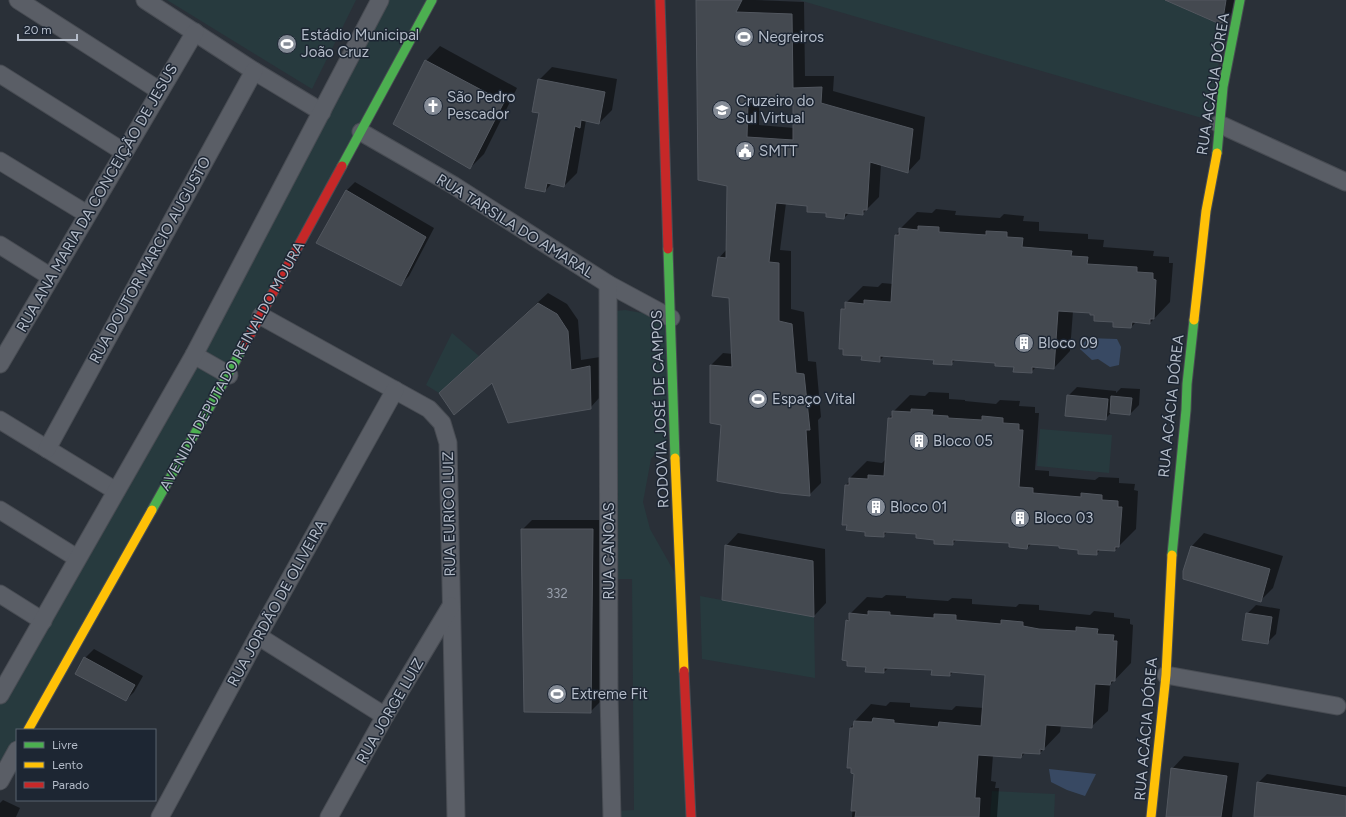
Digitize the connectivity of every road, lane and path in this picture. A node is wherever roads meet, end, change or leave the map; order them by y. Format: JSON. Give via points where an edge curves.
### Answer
{"nodes":[{"id":1,"x":18,"y":0,"type":"edge"},
{"id":2,"x":145,"y":0,"type":"edge"},
{"id":3,"x":380,"y":0,"type":"edge"},
{"id":4,"x":432,"y":0,"type":"edge"},
{"id":5,"x":660,"y":0,"type":"edge"},
{"id":6,"x":1240,"y":0,"type":"edge"},
{"id":7,"x":195,"y":32,"type":"junction"},
{"id":8,"x":254,"y":71,"type":"junction"},
{"id":9,"x":0,"y":74,"type":"edge"},
{"id":10,"x":160,"y":91,"type":"junction"},
{"id":11,"x":322,"y":112,"type":"junction"},
{"id":12,"x":1219,"y":124,"type":"junction"},
{"id":13,"x":361,"y":132,"type":"junction"},
{"id":14,"x":124,"y":152,"type":"junction"},
{"id":15,"x":0,"y":160,"type":"edge"},
{"id":16,"x":1346,"y":182,"type":"edge"},
{"id":17,"x":87,"y":214,"type":"junction"},
{"id":18,"x":0,"y":245,"type":"edge"},
{"id":19,"x":51,"y":277,"type":"junction"},
{"id":20,"x":608,"y":284,"type":"junction"},
{"id":21,"x":261,"y":316,"type":"junction"},
{"id":22,"x":671,"y":318,"type":"junction"},
{"id":23,"x":5,"y":343,"type":"edge"},
{"id":24,"x":194,"y":355,"type":"junction"},
{"id":25,"x":0,"y":364,"type":"edge"},
{"id":26,"x":228,"y":375,"type":"junction"},
{"id":27,"x":395,"y":390,"type":"junction"},
{"id":28,"x":0,"y":420,"type":"edge"},
{"id":29,"x":47,"y":449,"type":"junction"},
{"id":30,"x":116,"y":491,"type":"junction"},
{"id":31,"x":0,"y":510,"type":"edge"},
{"id":32,"x":77,"y":558,"type":"junction"},
{"id":33,"x":0,"y":594,"type":"edge"},
{"id":34,"x":452,"y":606,"type":"junction"},
{"id":35,"x":43,"y":620,"type":"junction"},
{"id":36,"x":258,"y":636,"type":"junction"},
{"id":37,"x":1166,"y":675,"type":"junction"},
{"id":38,"x":1,"y":691,"type":"edge"},
{"id":39,"x":1337,"y":706,"type":"dead end"},
{"id":40,"x":385,"y":716,"type":"junction"},
{"id":41,"x":29,"y":729,"type":"edge"},
{"id":42,"x":16,"y":752,"type":"edge"},
{"id":43,"x":0,"y":781,"type":"edge"},
{"id":44,"x":160,"y":817,"type":"edge"},
{"id":45,"x":329,"y":817,"type":"edge"},
{"id":46,"x":456,"y":817,"type":"edge"},
{"id":47,"x":612,"y":817,"type":"edge"},
{"id":48,"x":691,"y":817,"type":"edge"},
{"id":49,"x":1151,"y":817,"type":"edge"}],
"edges":[{"from":1,"to":10,"type":"street"},
{"from":2,"to":7,"type":"street"},
{"from":3,"to":11,"type":"street"},
{"from":4,"to":13,"type":"street","name":"AVENIDA DEPUTADO REINALDO MOURA"},
{"from":5,"to":22,"type":"street","name":"RODOVIA JOSÉ DE CAMPOS"},
{"from":6,"to":12,"type":"street","name":"RUA ACÁCIA DÓREA","via":[[1223,87]]},
{"from":7,"to":8,"type":"street"},
{"from":7,"to":10,"type":"street","name":"RUA ANA MARIA DA CONCEIÇÃO DE JESUS"},
{"from":8,"to":11,"type":"street"},
{"from":8,"to":29,"type":"street","name":"RUA DOUTOR MARCIO AUGUSTO"},
{"from":9,"to":14,"type":"street"},
{"from":10,"to":14,"type":"street","name":"RUA ANA MARIA DA CONCEIÇÃO DE JESUS"},
{"from":11,"to":24,"type":"street"},
{"from":12,"to":16,"type":"street"},
{"from":12,"to":37,"type":"street","name":"RUA ACÁCIA DÓREA","via":[[1216,158],[1206,211],[1187,384],[1172,548]]},
{"from":13,"to":20,"type":"street","name":"RUA TARSILA DO AMARAL","via":[[454,185]]},
{"from":13,"to":21,"type":"street","name":"AVENIDA DEPUTADO REINALDO MOURA"},
{"from":14,"to":17,"type":"street","name":"RUA ANA MARIA DA CONCEIÇÃO DE JESUS"},
{"from":15,"to":17,"type":"street"},
{"from":17,"to":19,"type":"street","name":"RUA ANA MARIA DA CONCEIÇÃO DE JESUS"},
{"from":18,"to":19,"type":"street"},
{"from":19,"to":23,"type":"street","name":"RUA ANA MARIA DA CONCEIÇÃO DE JESUS"},
{"from":20,"to":22,"type":"street","name":"RUA TARSILA DO AMARAL"},
{"from":20,"to":47,"type":"street","name":"RUA CANOAS","via":[[609,696]]},
{"from":21,"to":26,"type":"street","name":"AVENIDA DEPUTADO REINALDO MOURA"},
{"from":21,"to":27,"type":"street","name":"RUA EURICO LUIZ"},
{"from":22,"to":48,"type":"street","name":"RODOVIA JOSÉ DE CAMPOS"},
{"from":23,"to":25,"type":"street","name":"RUA ANA MARIA DA CONCEIÇÃO DE JESUS"},
{"from":24,"to":26,"type":"street"},
{"from":24,"to":30,"type":"street"},
{"from":26,"to":41,"type":"street","name":"AVENIDA DEPUTADO REINALDO MOURA"},
{"from":27,"to":34,"type":"street","name":"RUA EURICO LUIZ","via":[[429,409],[442,423],[448,443]]},
{"from":27,"to":36,"type":"street","name":"RUA JORDÃO DE OLIVEIRA"},
{"from":28,"to":29,"type":"street"},
{"from":29,"to":30,"type":"street"},
{"from":30,"to":32,"type":"street"},
{"from":31,"to":32,"type":"street"},
{"from":32,"to":35,"type":"street"},
{"from":33,"to":35,"type":"street"},
{"from":34,"to":40,"type":"street","name":"RUA JORGE LUIZ"},
{"from":34,"to":46,"type":"street","name":"RUA EURICO LUIZ"},
{"from":35,"to":38,"type":"street"},
{"from":36,"to":40,"type":"street"},
{"from":36,"to":44,"type":"street","name":"RUA JORDÃO DE OLIVEIRA"},
{"from":37,"to":39,"type":"street"},
{"from":37,"to":49,"type":"street","name":"RUA ACÁCIA DÓREA"},
{"from":40,"to":45,"type":"street","name":"RUA JORGE LUIZ"},
{"from":42,"to":43,"type":"street"}]}
